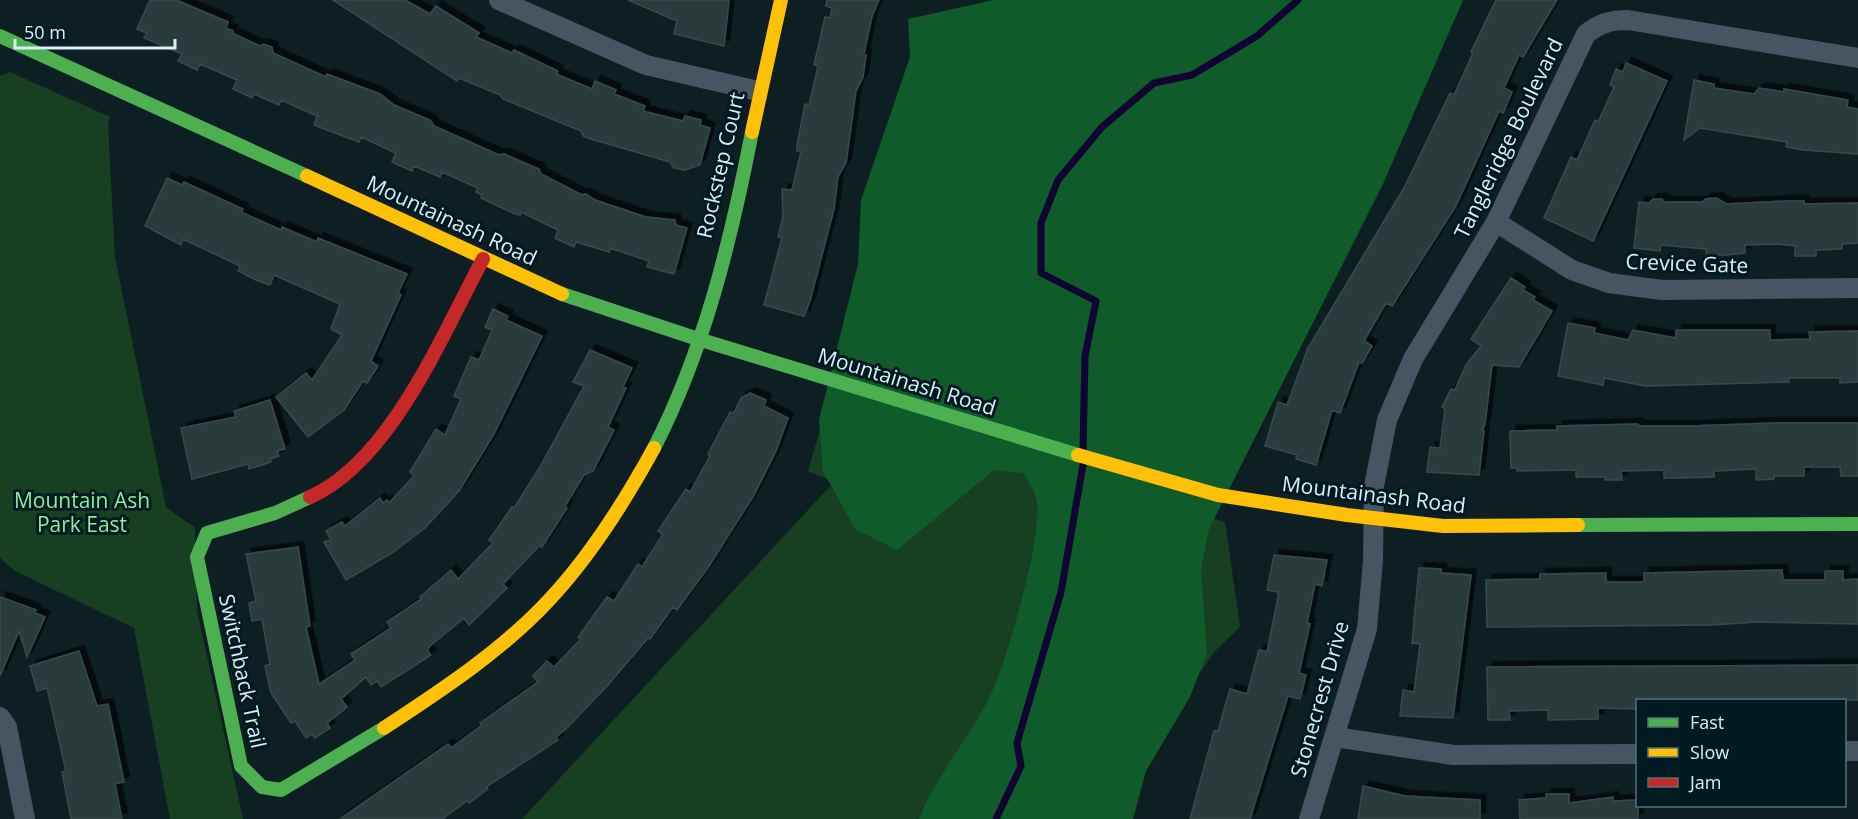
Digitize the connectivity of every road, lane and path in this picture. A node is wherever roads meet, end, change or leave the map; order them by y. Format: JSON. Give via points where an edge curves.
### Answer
{"nodes":[{"id":1,"x":500,"y":0,"type":"edge"},
{"id":2,"x":781,"y":0,"type":"edge"},
{"id":3,"x":0,"y":36,"type":"edge"},
{"id":4,"x":1858,"y":58,"type":"edge"},
{"id":5,"x":758,"y":91,"type":"junction"},
{"id":6,"x":1496,"y":222,"type":"junction"},
{"id":7,"x":483,"y":259,"type":"junction"},
{"id":8,"x":1858,"y":288,"type":"edge"},
{"id":9,"x":698,"y":339,"type":"junction"},
{"id":10,"x":1374,"y":519,"type":"junction"},
{"id":11,"x":1858,"y":524,"type":"edge"},
{"id":12,"x":0,"y":717,"type":"edge"},
{"id":13,"x":1335,"y":737,"type":"junction"},
{"id":14,"x":1636,"y":754,"type":"edge"},
{"id":15,"x":25,"y":819,"type":"edge"},
{"id":16,"x":1309,"y":819,"type":"edge"}],
"edges":[{"from":1,"to":5,"type":"street","via":[[646,65]]},
{"from":2,"to":5,"type":"street","name":"Rockstep Court"},
{"from":3,"to":7,"type":"street","name":"Mountainash Road","via":[[428,230]]},
{"from":4,"to":6,"type":"street","name":"Tangleridge Boulevard","via":[[1628,20],[1596,26],[1586,34]]},
{"from":5,"to":9,"type":"street","name":"Rockstep Court","via":[[738,196]]},
{"from":6,"to":8,"type":"street","name":"Crevice Gate","via":[[1572,270],[1609,283],[1662,290]]},
{"from":6,"to":10,"type":"street","name":"Tangleridge Boulevard","via":[[1398,390],[1381,447],[1374,486]]},
{"from":7,"to":9,"type":"street","name":"Mountainash Road","via":[[570,297]]},
{"from":7,"to":9,"type":"street","name":"Switchback Trail","via":[[384,437],[333,487],[275,513],[207,533],[197,557],[214,646],[241,766],[262,787],[281,790],[405,714],[479,662],[545,605],[641,473],[672,410]]},
{"from":9,"to":10,"type":"street","name":"Mountainash Road","via":[[1179,486]]},
{"from":10,"to":11,"type":"street","name":"Mountainash Road","via":[[1473,527]]},
{"from":10,"to":13,"type":"street","name":"Stonecrest Drive","via":[[1367,629]]},
{"from":12,"to":15,"type":"street","via":[[7,727]]},
{"from":13,"to":14,"type":"street","via":[[1453,755]]},
{"from":13,"to":16,"type":"street","name":"Stonecrest Drive"}]}
